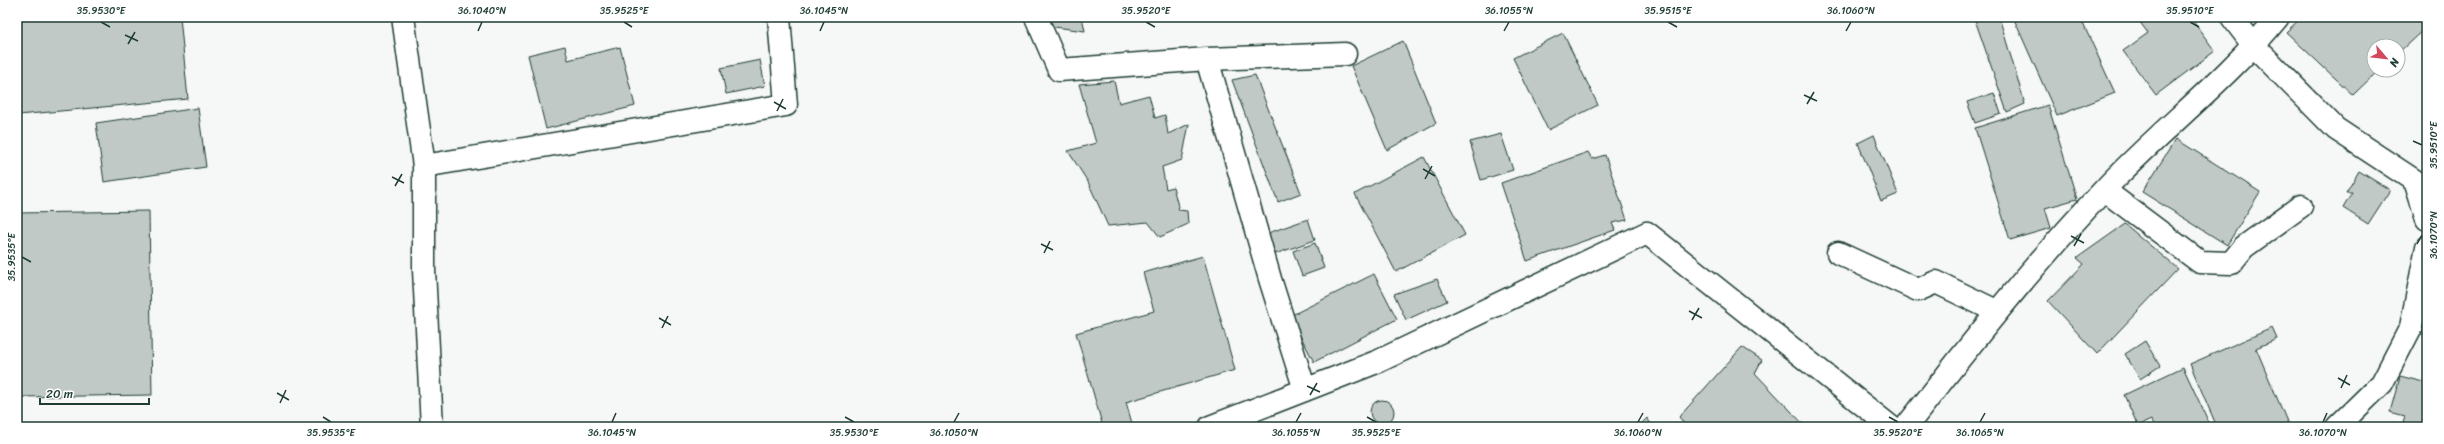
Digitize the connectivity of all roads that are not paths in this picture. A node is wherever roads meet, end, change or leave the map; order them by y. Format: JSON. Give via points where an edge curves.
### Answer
{"nodes":[{"id":1,"x":403,"y":17,"type":"edge"},
{"id":2,"x":779,"y":17,"type":"edge"},
{"id":3,"x":1036,"y":17,"type":"edge"},
{"id":4,"x":2232,"y":17,"type":"edge"},
{"id":5,"x":2278,"y":17,"type":"edge"},
{"id":6,"x":2254,"y":46,"type":"junction"},
{"id":7,"x":1345,"y":54,"type":"dead end"},
{"id":8,"x":1207,"y":59,"type":"junction"},
{"id":9,"x":424,"y":166,"type":"junction"},
{"id":10,"x":2104,"y":190,"type":"junction"},
{"id":11,"x":2301,"y":206,"type":"dead end"},
{"id":12,"x":2427,"y":219,"type":"edge"},
{"id":13,"x":2427,"y":247,"type":"edge"},
{"id":14,"x":1838,"y":253,"type":"dead end"},
{"id":15,"x":1996,"y":311,"type":"junction"},
{"id":16,"x":1305,"y":390,"type":"junction"},
{"id":17,"x":432,"y":427,"type":"edge"},
{"id":18,"x":1210,"y":427,"type":"edge"},
{"id":19,"x":1891,"y":427,"type":"edge"},
{"id":20,"x":1906,"y":427,"type":"edge"},
{"id":21,"x":2337,"y":427,"type":"edge"}],
"edges":[{"from":1,"to":9,"type":"street"},
{"from":2,"to":9,"type":"street","via":[[786,105]]},
{"from":3,"to":8,"type":"street","via":[[1059,70]]},
{"from":4,"to":6,"type":"street"},
{"from":5,"to":6,"type":"street"},
{"from":6,"to":10,"type":"street"},
{"from":6,"to":12,"type":"street","via":[[2336,129],[2415,181]]},
{"from":7,"to":8,"type":"street"},
{"from":8,"to":16,"type":"street","via":[[1270,279]]},
{"from":9,"to":17,"type":"street","via":[[424,270]]},
{"from":10,"to":11,"type":"street","via":[[2200,262],[2231,263],[2244,247]]},
{"from":10,"to":15,"type":"street"},
{"from":13,"to":21,"type":"street","via":[[2411,327],[2382,383]]},
{"from":14,"to":15,"type":"street","via":[[1918,290],[1936,282]]},
{"from":15,"to":20,"type":"street"},
{"from":16,"to":18,"type":"street"},
{"from":16,"to":19,"type":"street","via":[[1379,361],[1646,233]]}]}
